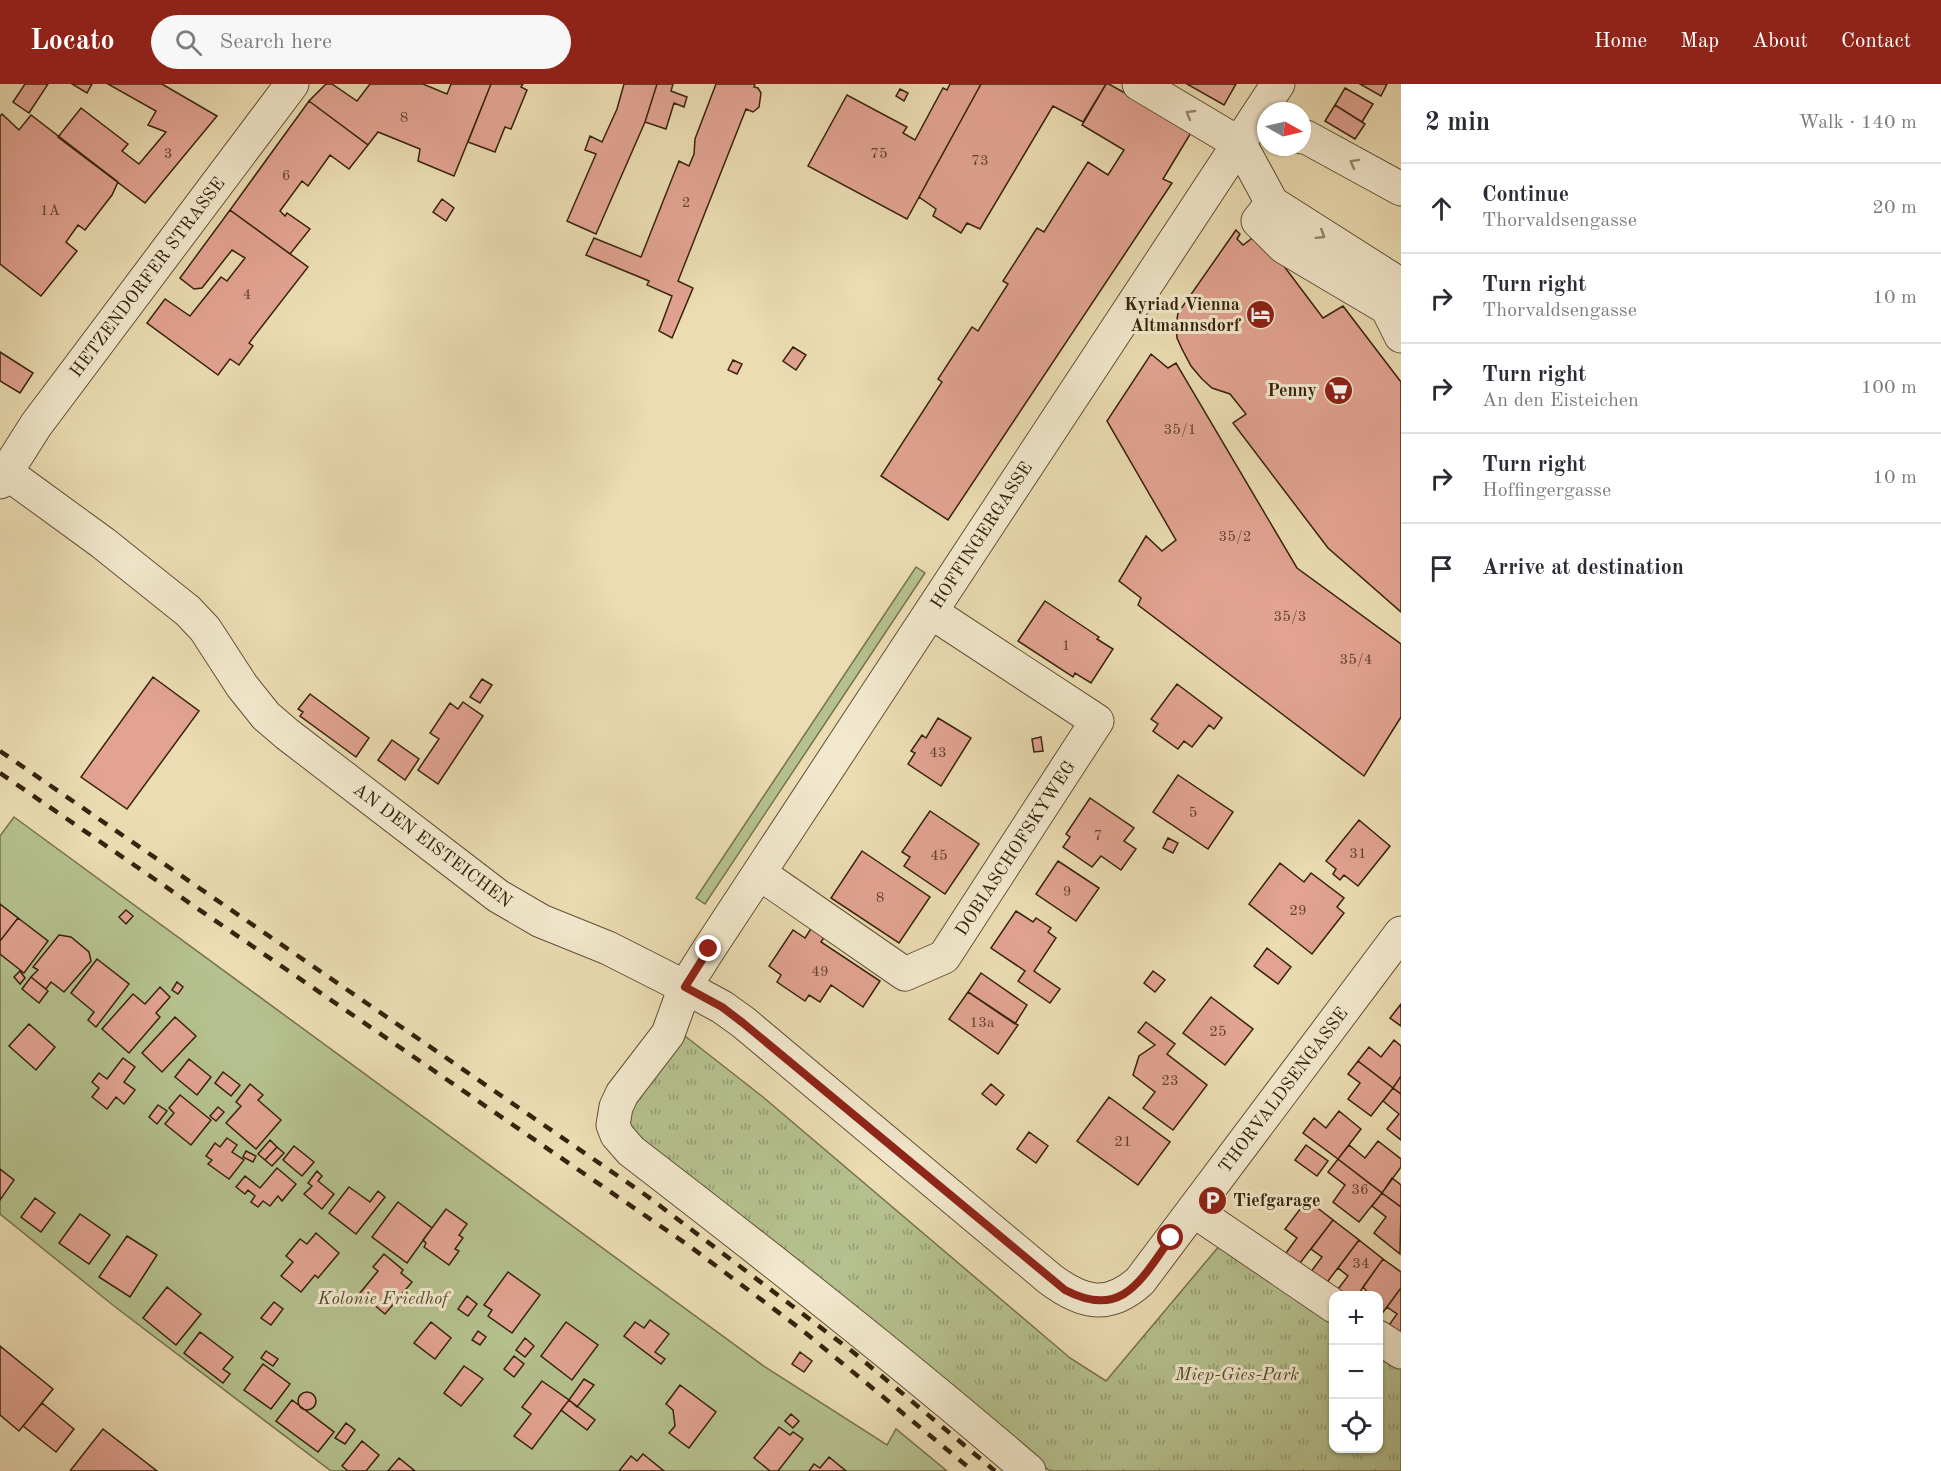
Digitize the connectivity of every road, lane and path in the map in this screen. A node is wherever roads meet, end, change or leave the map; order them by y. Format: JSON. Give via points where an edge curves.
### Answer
{"nodes":[{"id":1,"x":292,"y":84,"type":"edge"},
{"id":2,"x":1139,"y":84,"type":"edge"},
{"id":3,"x":1278,"y":84,"type":"edge"},
{"id":4,"x":1311,"y":140,"type":"edge"},
{"id":5,"x":1253,"y":142,"type":"edge"},
{"id":6,"x":1401,"y":189,"type":"edge"},
{"id":7,"x":1272,"y":203,"type":"junction"},
{"id":8,"x":1401,"y":285,"type":"edge"},
{"id":9,"x":1401,"y":336,"type":"edge"},
{"id":10,"x":2,"y":474,"type":"edge"},
{"id":11,"x":931,"y":612,"type":"junction"},
{"id":12,"x":759,"y":873,"type":"junction"},
{"id":13,"x":1395,"y":952,"type":"edge"},
{"id":14,"x":685,"y":987,"type":"junction"},
{"id":15,"x":1193,"y":1210,"type":"junction"},
{"id":16,"x":1080,"y":1298,"type":"joint"},
{"id":17,"x":1329,"y":1303,"type":"edge"},
{"id":18,"x":1383,"y":1340,"type":"edge"},
{"id":19,"x":1401,"y":1352,"type":"edge"},
{"id":20,"x":1029,"y":1471,"type":"edge"}],
"edges":[{"from":1,"to":10,"type":"street","name":"HETZENDORFER STRASSE"},
{"from":5,"to":2,"type":"street","one_way":true},
{"from":3,"to":5,"type":"street","name":"HOFFINGERGASSE"},
{"from":6,"to":4,"type":"street","one_way":true},
{"from":5,"to":7,"type":"street"},
{"from":5,"to":11,"type":"street","name":"HOFFINGERGASSE","via":[[1001,503]]},
{"from":7,"to":8,"type":"street","one_way":true},
{"from":7,"to":9,"type":"street","via":[[1258,221],[1277,241],[1387,308]]},
{"from":10,"to":14,"type":"street","name":"AN DEN EISTEICHEN","via":[[103,543],[188,611],[266,716],[498,896],[541,921],[608,948]]},
{"from":11,"to":12,"type":"street","name":"HOFFINGERGASSE"},
{"from":11,"to":12,"type":"street","name":"DOBIASCHOFSKYWEG","via":[[1097,721],[951,947],[944,957],[905,974]]},
{"from":12,"to":14,"type":"street","name":"HOFFINGERGASSE"},
{"from":13,"to":15,"type":"street","name":"THORVALDSENGASSE"},
{"from":14,"to":16,"type":"street","name":"AN DEN EISTEICHEN","via":[[743,1023],[1050,1279]]},
{"from":14,"to":20,"type":"street","name":"HOFFINGERGASSE","via":[[668,1034],[616,1107],[613,1125],[617,1135],[631,1151],[820,1297]]},
{"from":15,"to":16,"type":"street","name":"THORVALDSENGASSE","via":[[1130,1290],[1107,1300]]},
{"from":15,"to":17,"type":"street"},
{"from":18,"to":19,"type":"street"}]}
